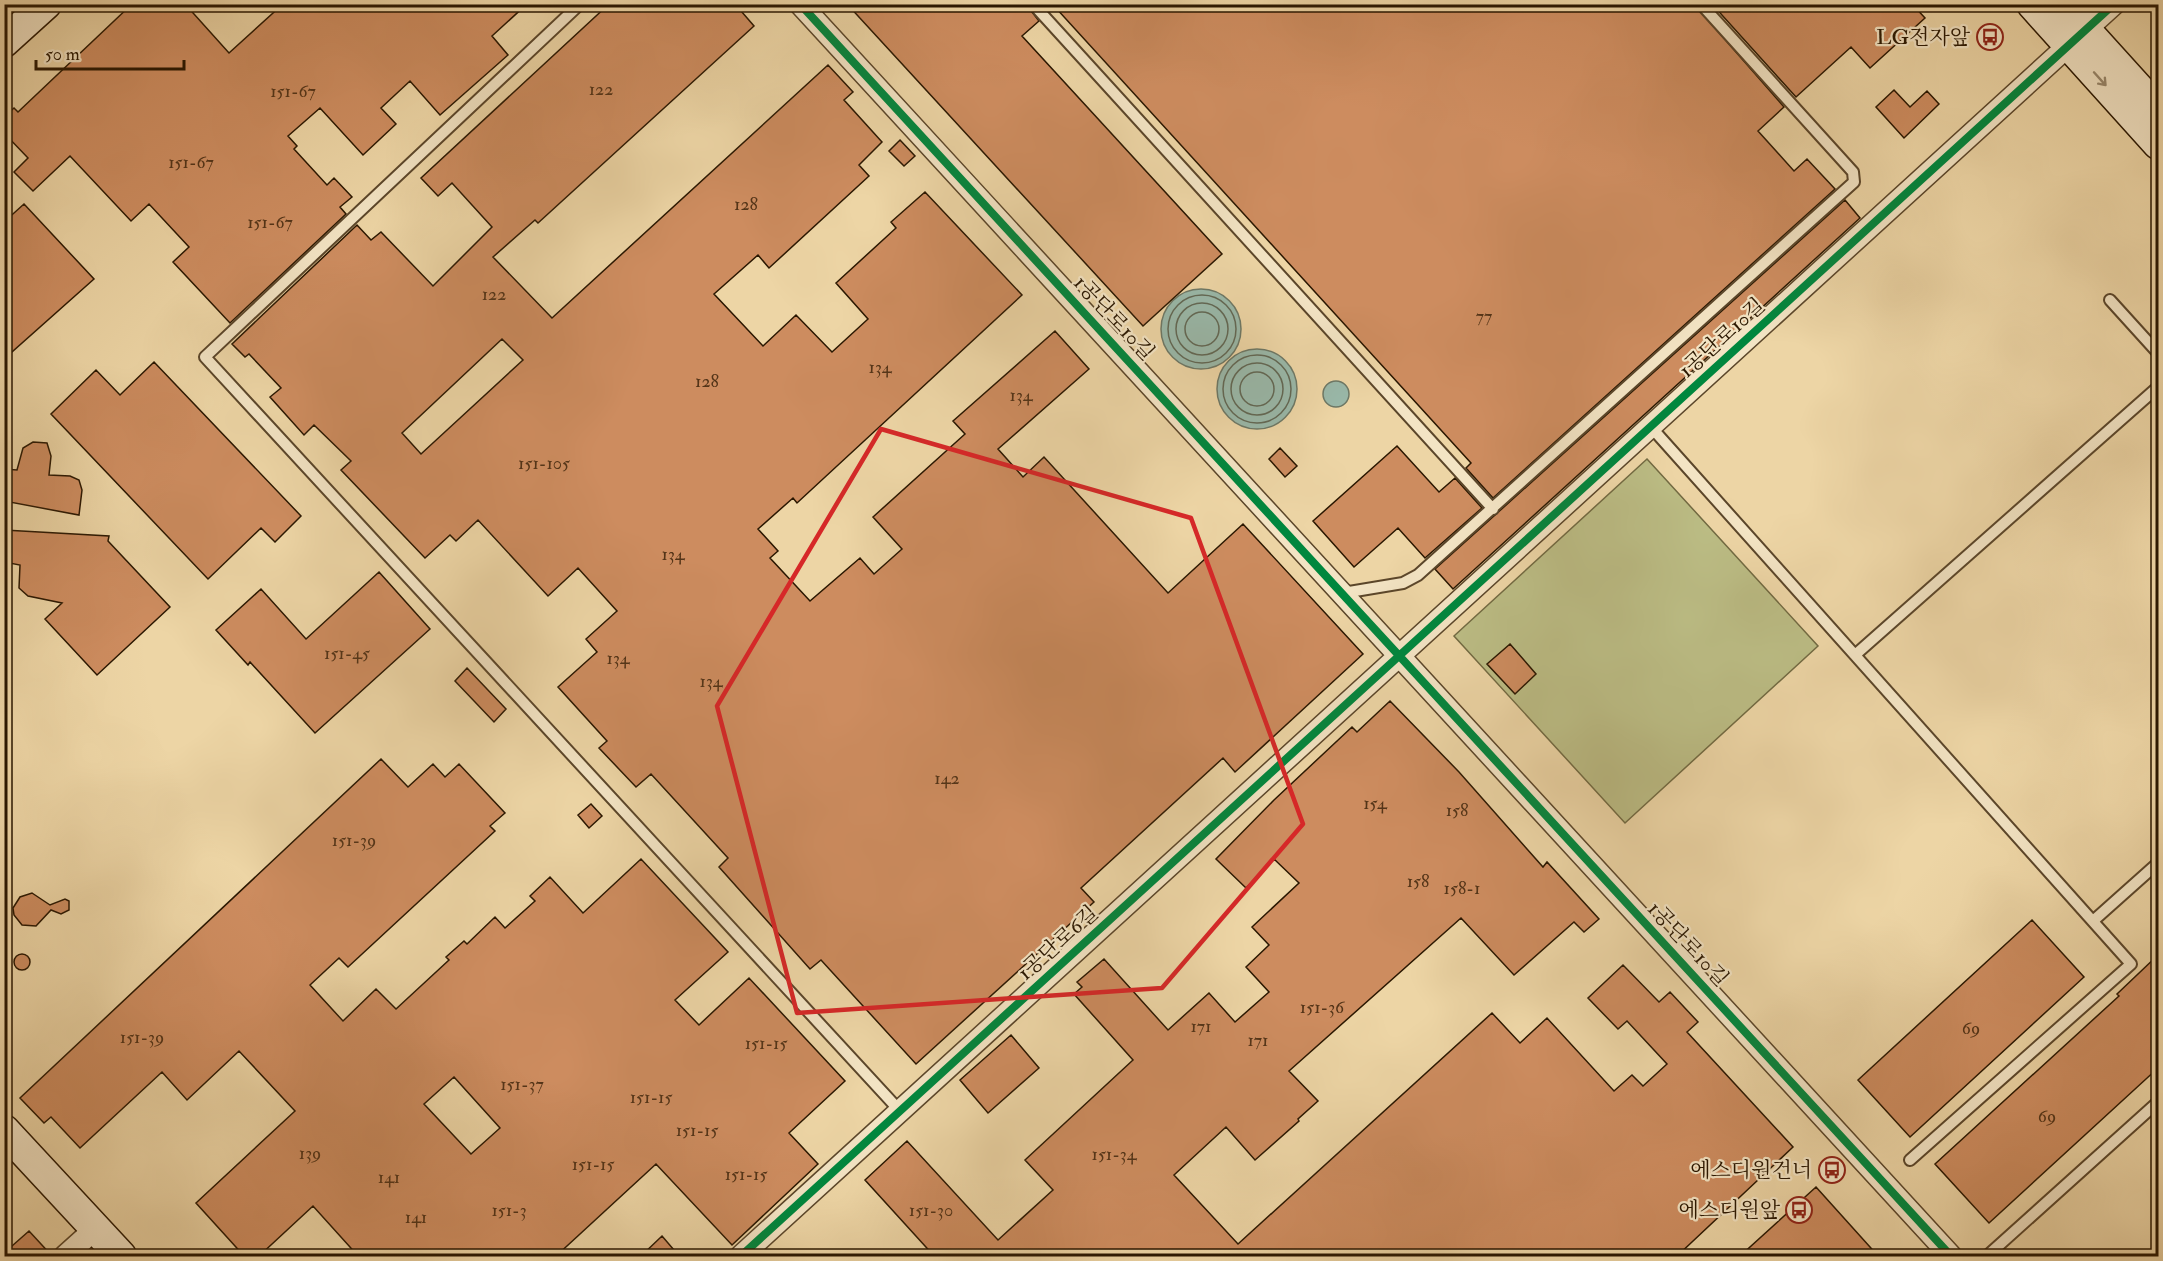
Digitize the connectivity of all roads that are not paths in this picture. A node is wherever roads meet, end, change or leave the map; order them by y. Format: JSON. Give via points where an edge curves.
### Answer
{"nodes":[{"id":1,"x":46,"y":4,"type":"edge"},
{"id":2,"x":580,"y":4,"type":"edge"},
{"id":3,"x":800,"y":4,"type":"edge"},
{"id":4,"x":1033,"y":4,"type":"edge"},
{"id":5,"x":1701,"y":4,"type":"edge"},
{"id":6,"x":2032,"y":4,"type":"edge"},
{"id":7,"x":2062,"y":4,"type":"edge"},
{"id":8,"x":2114,"y":4,"type":"edge"},
{"id":9,"x":2077,"y":38,"type":"junction"},
{"id":10,"x":4,"y":42,"type":"edge"},
{"id":11,"x":2158,"y":110,"type":"edge"},
{"id":12,"x":2158,"y":144,"type":"edge"},
{"id":13,"x":2110,"y":300,"type":"dead end"},
{"id":14,"x":2158,"y":353,"type":"edge"},
{"id":15,"x":2158,"y":387,"type":"edge"},
{"id":16,"x":1651,"y":427,"type":"junction"},
{"id":17,"x":1493,"y":508,"type":"junction"},
{"id":18,"x":1343,"y":593,"type":"junction"},
{"id":19,"x":1855,"y":655,"type":"junction"},
{"id":20,"x":1399,"y":657,"type":"junction"},
{"id":21,"x":2158,"y":863,"type":"edge"},
{"id":22,"x":2093,"y":921,"type":"junction"},
{"id":23,"x":2158,"y":1102,"type":"edge"},
{"id":24,"x":900,"y":1111,"type":"junction"},
{"id":25,"x":4,"y":1130,"type":"edge"},
{"id":26,"x":1910,"y":1160,"type":"dead end"},
{"id":27,"x":95,"y":1229,"type":"junction"},
{"id":28,"x":65,"y":1257,"type":"edge"},
{"id":29,"x":121,"y":1257,"type":"edge"},
{"id":30,"x":741,"y":1257,"type":"edge"},
{"id":31,"x":1951,"y":1257,"type":"edge"},
{"id":32,"x":1987,"y":1257,"type":"edge"}],
"edges":[{"from":1,"to":10,"type":"main road"},
{"from":2,"to":24,"type":"lane","via":[[205,357]]},
{"from":3,"to":18,"type":"street","name":"1공단로10길"},
{"from":4,"to":17,"type":"lane"},
{"from":5,"to":17,"type":"lane","via":[[1853,172],[1854,182]]},
{"from":6,"to":9,"type":"main road"},
{"from":7,"to":9,"type":"main road"},
{"from":8,"to":9,"type":"street","name":"1공단로10길"},
{"from":9,"to":11,"type":"main road"},
{"from":9,"to":12,"type":"main road","one_way":true},
{"from":9,"to":16,"type":"street","name":"1공단로10길"},
{"from":13,"to":14,"type":"lane"},
{"from":15,"to":19,"type":"lane"},
{"from":16,"to":19,"type":"lane"},
{"from":16,"to":20,"type":"street","name":"1공단로10길"},
{"from":17,"to":18,"type":"lane","via":[[1419,575],[1403,583]]},
{"from":18,"to":20,"type":"street","name":"1공단로10길"},
{"from":19,"to":22,"type":"lane"},
{"from":20,"to":24,"type":"street","name":"1공단로6길"},
{"from":20,"to":31,"type":"street","name":"1공단로10길"},
{"from":21,"to":22,"type":"lane"},
{"from":22,"to":26,"type":"lane","via":[[2131,964]]},
{"from":23,"to":32,"type":"lane"},
{"from":24,"to":30,"type":"street","name":"1공단로6길"},
{"from":25,"to":27,"type":"main road"},
{"from":27,"to":28,"type":"street"},
{"from":27,"to":29,"type":"main road"}]}
